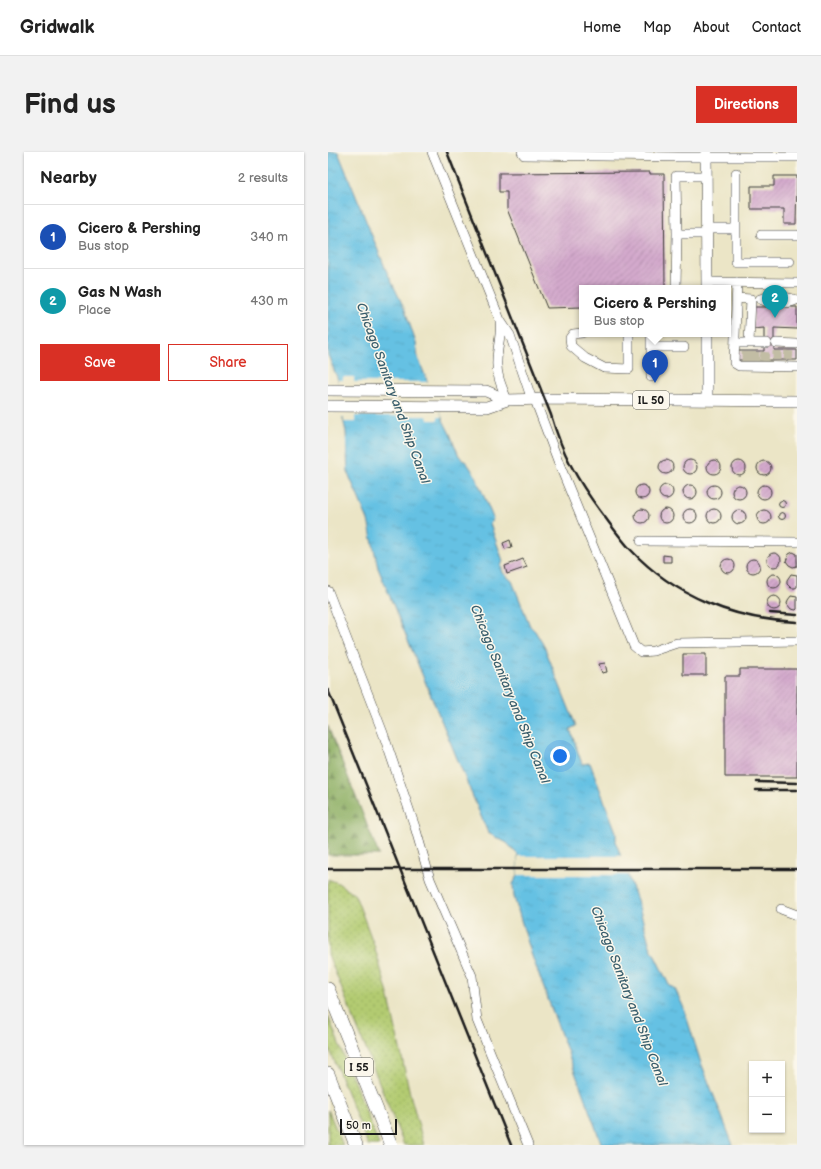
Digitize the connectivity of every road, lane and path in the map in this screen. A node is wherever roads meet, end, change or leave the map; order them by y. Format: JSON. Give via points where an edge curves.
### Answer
{"nodes":[{"id":1,"x":432,"y":152,"type":"edge"},
{"id":2,"x":522,"y":152,"type":"edge"},
{"id":3,"x":706,"y":154,"type":"edge"},
{"id":4,"x":681,"y":155,"type":"edge"},
{"id":5,"x":797,"y":157,"type":"edge"},
{"id":6,"x":736,"y":173,"type":"dead end"},
{"id":7,"x":706,"y":176,"type":"junction"},
{"id":8,"x":736,"y":228,"type":"junction"},
{"id":9,"x":706,"y":232,"type":"junction"},
{"id":10,"x":677,"y":234,"type":"junction"},
{"id":11,"x":760,"y":235,"type":"dead end"},
{"id":12,"x":797,"y":235,"type":"edge"},
{"id":13,"x":790,"y":262,"type":"dead end"},
{"id":14,"x":737,"y":282,"type":"junction"},
{"id":15,"x":797,"y":284,"type":"edge"},
{"id":16,"x":676,"y":285,"type":"edge"},
{"id":17,"x":707,"y":285,"type":"edge"},
{"id":18,"x":737,"y":298,"type":"junction"},
{"id":19,"x":755,"y":299,"type":"junction"},
{"id":20,"x":797,"y":300,"type":"edge"},
{"id":21,"x":500,"y":320,"type":"junction"},
{"id":22,"x":579,"y":333,"type":"edge"},
{"id":23,"x":629,"y":337,"type":"edge"},
{"id":24,"x":651,"y":337,"type":"edge"},
{"id":25,"x":706,"y":337,"type":"edge"},
{"id":26,"x":735,"y":343,"type":"junction"},
{"id":27,"x":762,"y":346,"type":"junction"},
{"id":28,"x":791,"y":346,"type":"edge"},
{"id":29,"x":651,"y":347,"type":"junction"},
{"id":30,"x":684,"y":347,"type":"dead end"},
{"id":31,"x":791,"y":365,"type":"edge"},
{"id":32,"x":651,"y":377,"type":"dead end"},
{"id":33,"x":333,"y":390,"type":"edge"},
{"id":34,"x":507,"y":400,"type":"junction"},
{"id":35,"x":534,"y":400,"type":"junction"},
{"id":36,"x":707,"y":400,"type":"junction"},
{"id":37,"x":797,"y":401,"type":"edge"},
{"id":38,"x":333,"y":406,"type":"edge"},
{"id":39,"x":641,"y":541,"type":"dead end"},
{"id":40,"x":797,"y":542,"type":"edge"},
{"id":41,"x":328,"y":591,"type":"edge"},
{"id":42,"x":797,"y":641,"type":"edge"},
{"id":43,"x":781,"y":909,"type":"dead end"},
{"id":44,"x":797,"y":915,"type":"edge"},
{"id":45,"x":328,"y":989,"type":"edge"},
{"id":46,"x":328,"y":1074,"type":"edge"},
{"id":47,"x":328,"y":1091,"type":"edge"},
{"id":48,"x":356,"y":1145,"type":"edge"},
{"id":49,"x":391,"y":1145,"type":"edge"},
{"id":50,"x":528,"y":1145,"type":"edge"}],
"edges":[{"from":1,"to":21,"type":"lane"},
{"from":2,"to":4,"type":"lane","via":[[524,155]]},
{"from":3,"to":4,"type":"lane"},
{"from":3,"to":5,"type":"lane"},
{"from":3,"to":7,"type":"main road"},
{"from":6,"to":8,"type":"lane"},
{"from":7,"to":9,"type":"main road"},
{"from":7,"to":10,"type":"lane","via":[[676,176]]},
{"from":8,"to":9,"type":"lane"},
{"from":8,"to":13,"type":"lane","via":[[736,262]]},
{"from":9,"to":10,"type":"lane"},
{"from":9,"to":17,"type":"main road"},
{"from":10,"to":16,"type":"lane"},
{"from":11,"to":12,"type":"lane"},
{"from":14,"to":15,"type":"lane"},
{"from":14,"to":17,"type":"lane"},
{"from":14,"to":18,"type":"lane"},
{"from":18,"to":19,"type":"lane"},
{"from":18,"to":26,"type":"lane"},
{"from":19,"to":20,"type":"lane","via":[[767,296],[790,297]]},
{"from":19,"to":27,"type":"lane"},
{"from":21,"to":34,"type":"lane","via":[[497,370]]},
{"from":21,"to":35,"type":"lane","via":[[510,335]]},
{"from":22,"to":23,"type":"lane","via":[[573,334],[570,338],[571,346],[585,358],[604,368],[629,369]]},
{"from":24,"to":29,"type":"lane"},
{"from":25,"to":36,"type":"main road"},
{"from":26,"to":27,"type":"lane"},
{"from":26,"to":31,"type":"lane","via":[[734,363],[739,366]]},
{"from":27,"to":28,"type":"lane"},
{"from":29,"to":30,"type":"lane"},
{"from":29,"to":32,"type":"lane"},
{"from":33,"to":34,"type":"main road","number":"IL 50","via":[[486,391]]},
{"from":34,"to":35,"type":"main road","number":"IL 50"},
{"from":34,"to":38,"type":"main road","number":"IL 50","via":[[487,407]]},
{"from":35,"to":36,"type":"main road","number":"IL 50"},
{"from":35,"to":42,"type":"lane","via":[[634,646],[641,652],[677,643]]},
{"from":36,"to":37,"type":"main road","number":"IL 50"},
{"from":39,"to":40,"type":"lane"},
{"from":41,"to":50,"type":"lane","via":[[383,733],[430,879],[472,976],[477,1020]]},
{"from":43,"to":44,"type":"lane"},
{"from":45,"to":49,"type":"highway","number":"I 55"},
{"from":46,"to":48,"type":"highway","number":"I 55"},
{"from":47,"to":48,"type":"highway"}]}
